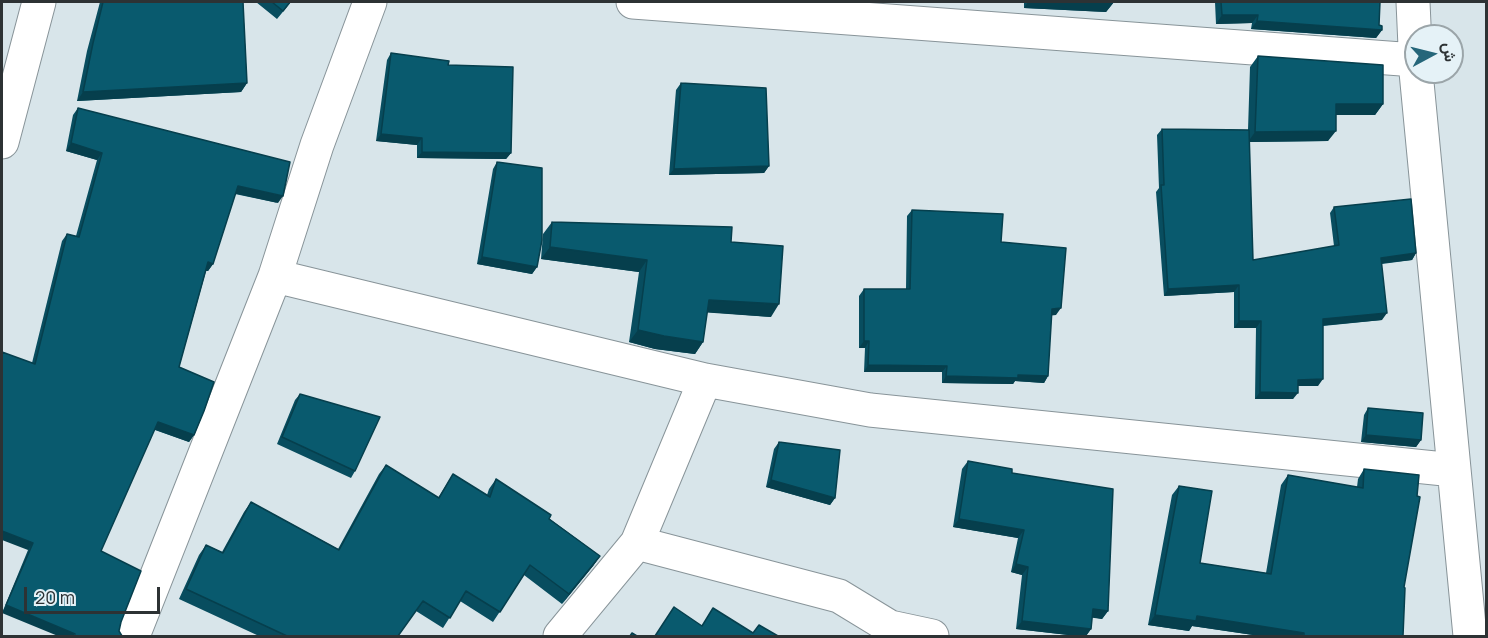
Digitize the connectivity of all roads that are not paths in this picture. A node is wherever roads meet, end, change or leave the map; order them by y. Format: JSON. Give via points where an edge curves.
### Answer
{"nodes":[{"id":1,"x":39,"y":2,"type":"edge"},
{"id":2,"x":370,"y":2,"type":"edge"},
{"id":3,"x":633,"y":2,"type":"edge"},
{"id":4,"x":1413,"y":2,"type":"edge"},
{"id":5,"x":1414,"y":24,"type":"edge"},
{"id":6,"x":1404,"y":66,"type":"edge"},
{"id":7,"x":1418,"y":84,"type":"edge"},
{"id":8,"x":2,"y":142,"type":"edge"},
{"id":9,"x":275,"y":276,"type":"junction"},
{"id":10,"x":705,"y":380,"type":"junction"},
{"id":11,"x":1454,"y":470,"type":"junction"},
{"id":12,"x":637,"y":543,"type":"junction"},
{"id":13,"x":1475,"y":621,"type":"edge"},
{"id":14,"x":888,"y":632,"type":"edge"},
{"id":15,"x":133,"y":636,"type":"edge"},
{"id":16,"x":560,"y":636,"type":"edge"},
{"id":17,"x":932,"y":636,"type":"edge"}],
"edges":[{"from":1,"to":8,"type":"street"},
{"from":2,"to":9,"type":"street","via":[[317,145]]},
{"from":3,"to":6,"type":"street"},
{"from":4,"to":5,"type":"street"},
{"from":7,"to":11,"type":"street"},
{"from":9,"to":10,"type":"street"},
{"from":9,"to":15,"type":"street"},
{"from":10,"to":11,"type":"street","via":[[870,410]]},
{"from":10,"to":12,"type":"street"},
{"from":11,"to":13,"type":"street"},
{"from":12,"to":14,"type":"street","via":[[838,596]]},
{"from":12,"to":16,"type":"street"},
{"from":14,"to":17,"type":"street"}]}
